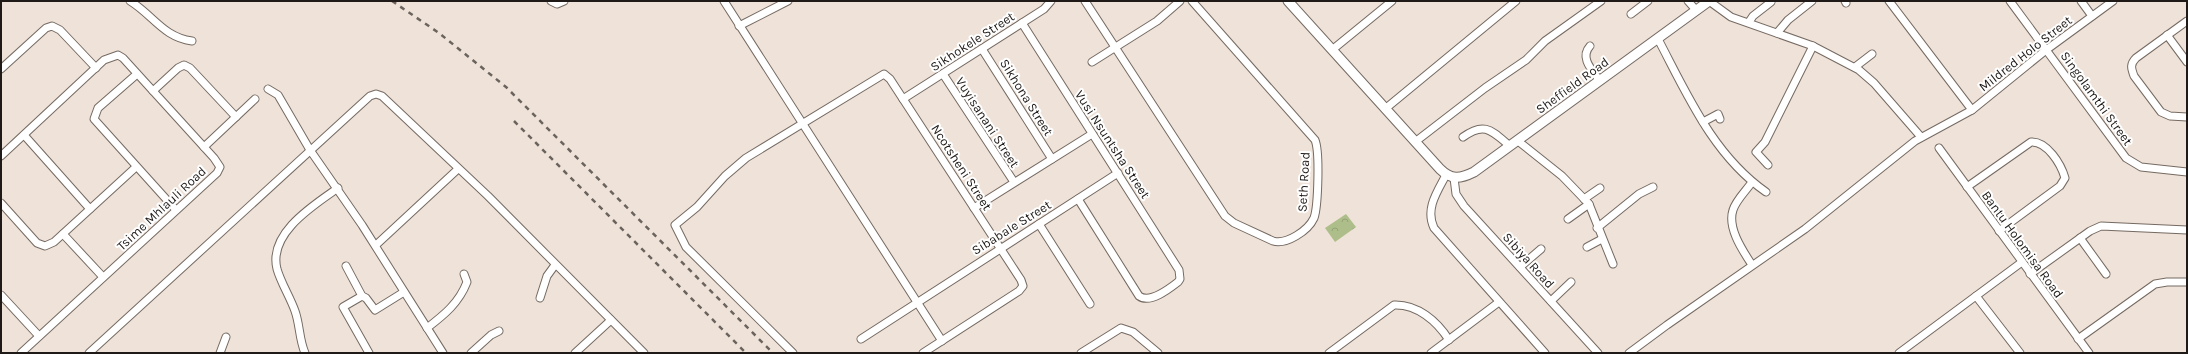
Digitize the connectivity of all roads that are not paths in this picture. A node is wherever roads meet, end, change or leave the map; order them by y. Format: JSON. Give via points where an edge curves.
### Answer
{"nodes":[{"id":1,"x":130,"y":1,"type":"edge"},
{"id":2,"x":551,"y":1,"type":"edge"},
{"id":3,"x":564,"y":1,"type":"edge"},
{"id":4,"x":724,"y":1,"type":"edge"},
{"id":5,"x":788,"y":1,"type":"edge"},
{"id":6,"x":1051,"y":1,"type":"edge"},
{"id":7,"x":1085,"y":1,"type":"edge"},
{"id":8,"x":1180,"y":1,"type":"edge"},
{"id":9,"x":1192,"y":1,"type":"edge"},
{"id":10,"x":1288,"y":1,"type":"edge"},
{"id":11,"x":1392,"y":1,"type":"edge"},
{"id":12,"x":1516,"y":1,"type":"edge"},
{"id":13,"x":1602,"y":1,"type":"edge"},
{"id":14,"x":1648,"y":1,"type":"edge"},
{"id":15,"x":1688,"y":1,"type":"edge"},
{"id":16,"x":1709,"y":1,"type":"edge"},
{"id":17,"x":1812,"y":1,"type":"edge"},
{"id":18,"x":1890,"y":1,"type":"edge"},
{"id":19,"x":2010,"y":1,"type":"edge"},
{"id":20,"x":2081,"y":1,"type":"edge"},
{"id":21,"x":2113,"y":1,"type":"edge"},
{"id":22,"x":1771,"y":2,"type":"edge"},
{"id":23,"x":1696,"y":10,"type":"junction"},
{"id":24,"x":1631,"y":14,"type":"dead end"},
{"id":25,"x":2092,"y":16,"type":"junction"},
{"id":26,"x":2187,"y":21,"type":"edge"},
{"id":27,"x":1749,"y":22,"type":"junction"},
{"id":28,"x":1022,"y":23,"type":"junction"},
{"id":29,"x":739,"y":26,"type":"junction"},
{"id":30,"x":1777,"y":33,"type":"junction"},
{"id":31,"x":2167,"y":35,"type":"junction"},
{"id":32,"x":1658,"y":39,"type":"junction"},
{"id":33,"x":192,"y":41,"type":"dead end"},
{"id":34,"x":1590,"y":46,"type":"dead end"},
{"id":35,"x":1813,"y":46,"type":"junction"},
{"id":36,"x":1116,"y":47,"type":"junction"},
{"id":37,"x":982,"y":49,"type":"junction"},
{"id":38,"x":1332,"y":50,"type":"junction"},
{"id":39,"x":2046,"y":50,"type":"junction"},
{"id":40,"x":1872,"y":54,"type":"dead end"},
{"id":41,"x":1092,"y":62,"type":"dead end"},
{"id":42,"x":2187,"y":62,"type":"edge"},
{"id":43,"x":1855,"y":67,"type":"junction"},
{"id":44,"x":96,"y":68,"type":"junction"},
{"id":45,"x":1,"y":69,"type":"edge"},
{"id":46,"x":137,"y":74,"type":"junction"},
{"id":47,"x":943,"y":74,"type":"junction"},
{"id":48,"x":1600,"y":81,"type":"junction"},
{"id":49,"x":268,"y":89,"type":"dead end"},
{"id":50,"x":153,"y":92,"type":"junction"},
{"id":51,"x":903,"y":99,"type":"junction"},
{"id":52,"x":255,"y":100,"type":"dead end"},
{"id":53,"x":1385,"y":109,"type":"junction"},
{"id":54,"x":1972,"y":110,"type":"junction"},
{"id":55,"x":2187,"y":117,"type":"edge"},
{"id":56,"x":236,"y":118,"type":"junction"},
{"id":57,"x":1720,"y":119,"type":"dead end"},
{"id":58,"x":1703,"y":122,"type":"junction"},
{"id":59,"x":802,"y":124,"type":"junction"},
{"id":60,"x":1092,"y":134,"type":"junction"},
{"id":61,"x":24,"y":135,"type":"junction"},
{"id":62,"x":1463,"y":137,"type":"dead end"},
{"id":63,"x":1921,"y":137,"type":"junction"},
{"id":64,"x":1415,"y":142,"type":"junction"},
{"id":65,"x":1514,"y":143,"type":"junction"},
{"id":66,"x":204,"y":147,"type":"junction"},
{"id":67,"x":1939,"y":148,"type":"dead end"},
{"id":68,"x":310,"y":150,"type":"junction"},
{"id":69,"x":1,"y":156,"type":"edge"},
{"id":70,"x":1052,"y":159,"type":"junction"},
{"id":71,"x":1768,"y":165,"type":"dead end"},
{"id":72,"x":136,"y":167,"type":"junction"},
{"id":73,"x":458,"y":169,"type":"junction"},
{"id":74,"x":2187,"y":172,"type":"edge"},
{"id":75,"x":1118,"y":174,"type":"junction"},
{"id":76,"x":1450,"y":176,"type":"junction"},
{"id":77,"x":1014,"y":182,"type":"junction"},
{"id":78,"x":1752,"y":182,"type":"junction"},
{"id":79,"x":1653,"y":187,"type":"dead end"},
{"id":80,"x":1967,"y":187,"type":"junction"},
{"id":81,"x":338,"y":188,"type":"junction"},
{"id":82,"x":1600,"y":188,"type":"dead end"},
{"id":83,"x":1766,"y":192,"type":"dead end"},
{"id":84,"x":1078,"y":199,"type":"junction"},
{"id":85,"x":1587,"y":202,"type":"junction"},
{"id":86,"x":1,"y":203,"type":"edge"},
{"id":87,"x":974,"y":208,"type":"junction"},
{"id":88,"x":90,"y":209,"type":"junction"},
{"id":89,"x":176,"y":210,"type":"junction"},
{"id":90,"x":1568,"y":219,"type":"dead end"},
{"id":91,"x":1039,"y":224,"type":"junction"},
{"id":92,"x":1597,"y":228,"type":"junction"},
{"id":93,"x":2187,"y":230,"type":"edge"},
{"id":94,"x":1999,"y":231,"type":"junction"},
{"id":95,"x":63,"y":234,"type":"junction"},
{"id":96,"x":2080,"y":238,"type":"junction"},
{"id":97,"x":1602,"y":239,"type":"junction"},
{"id":98,"x":376,"y":245,"type":"junction"},
{"id":99,"x":1587,"y":247,"type":"dead end"},
{"id":100,"x":1000,"y":248,"type":"junction"},
{"id":101,"x":1541,"y":250,"type":"dead end"},
{"id":102,"x":2022,"y":262,"type":"junction"},
{"id":103,"x":1613,"y":264,"type":"dead end"},
{"id":104,"x":555,"y":265,"type":"junction"},
{"id":105,"x":1752,"y":265,"type":"junction"},
{"id":106,"x":346,"y":266,"type":"dead end"},
{"id":107,"x":1520,"y":267,"type":"junction"},
{"id":108,"x":464,"y":274,"type":"dead end"},
{"id":109,"x":2030,"y":274,"type":"junction"},
{"id":110,"x":2106,"y":274,"type":"dead end"},
{"id":111,"x":103,"y":278,"type":"junction"},
{"id":112,"x":1571,"y":282,"type":"dead end"},
{"id":113,"x":2187,"y":282,"type":"edge"},
{"id":114,"x":404,"y":292,"type":"junction"},
{"id":115,"x":1,"y":295,"type":"edge"},
{"id":116,"x":362,"y":296,"type":"junction"},
{"id":117,"x":1976,"y":296,"type":"junction"},
{"id":118,"x":540,"y":298,"type":"dead end"},
{"id":119,"x":1551,"y":301,"type":"junction"},
{"id":120,"x":917,"y":302,"type":"junction"},
{"id":121,"x":1499,"y":302,"type":"junction"},
{"id":122,"x":1090,"y":304,"type":"dead end"},
{"id":123,"x":611,"y":320,"type":"junction"},
{"id":124,"x":427,"y":328,"type":"junction"},
{"id":125,"x":499,"y":331,"type":"dead end"},
{"id":126,"x":39,"y":336,"type":"junction"},
{"id":127,"x":226,"y":337,"type":"dead end"},
{"id":128,"x":861,"y":339,"type":"dead end"},
{"id":129,"x":2078,"y":339,"type":"junction"},
{"id":130,"x":1449,"y":340,"type":"junction"},
{"id":131,"x":942,"y":341,"type":"junction"},
{"id":132,"x":92,"y":352,"type":"edge"},
{"id":133,"x":21,"y":353,"type":"edge"},
{"id":134,"x":220,"y":353,"type":"edge"},
{"id":135,"x":305,"y":353,"type":"edge"},
{"id":136,"x":369,"y":353,"type":"edge"},
{"id":137,"x":443,"y":353,"type":"edge"},
{"id":138,"x":471,"y":353,"type":"edge"},
{"id":139,"x":575,"y":353,"type":"edge"},
{"id":140,"x":644,"y":353,"type":"edge"},
{"id":141,"x":794,"y":353,"type":"edge"},
{"id":142,"x":923,"y":353,"type":"edge"},
{"id":143,"x":1080,"y":353,"type":"edge"},
{"id":144,"x":1158,"y":353,"type":"edge"},
{"id":145,"x":1329,"y":353,"type":"edge"},
{"id":146,"x":1431,"y":353,"type":"edge"},
{"id":147,"x":1545,"y":353,"type":"edge"},
{"id":148,"x":1598,"y":353,"type":"edge"},
{"id":149,"x":1629,"y":353,"type":"edge"},
{"id":150,"x":1899,"y":353,"type":"edge"},
{"id":151,"x":2020,"y":353,"type":"edge"},
{"id":152,"x":2089,"y":353,"type":"edge"}],
"edges":[{"from":1,"to":33,"type":"street","via":[[178,39]]},
{"from":2,"to":3,"type":"street","via":[[557,4]]},
{"from":4,"to":29,"type":"street"},
{"from":5,"to":29,"type":"street"},
{"from":6,"to":28,"type":"street","name":"Sikhokele Street","via":[[1044,9]]},
{"from":7,"to":36,"type":"street","name":"Seth Road"},
{"from":8,"to":36,"type":"street","via":[[1157,21]]},
{"from":9,"to":36,"type":"street","name":"Seth Road","via":[[1316,140],[1318,152],[1314,215],[1309,225],[1292,238],[1282,242],[1272,241],[1225,216]]},
{"from":10,"to":38,"type":"street"},
{"from":11,"to":38,"type":"street"},
{"from":12,"to":53,"type":"street"},
{"from":13,"to":64,"type":"street","via":[[1545,41],[1526,60]]},
{"from":14,"to":24,"type":"street"},
{"from":15,"to":23,"type":"street"},
{"from":16,"to":23,"type":"street","name":"Sheffield Road"},
{"from":16,"to":27,"type":"street","via":[[1725,14]]},
{"from":17,"to":30,"type":"street","via":[[1788,20]]},
{"from":18,"to":54,"type":"street"},
{"from":19,"to":39,"type":"street","name":"Singolamthi Street"},
{"from":20,"to":25,"type":"street"},
{"from":21,"to":25,"type":"street","name":"Mildred Holo Street"},
{"from":22,"to":27,"type":"street"},
{"from":23,"to":32,"type":"street","name":"Sheffield Road"},
{"from":25,"to":39,"type":"street","name":"Mildred Holo Street"},
{"from":26,"to":31,"type":"street"},
{"from":27,"to":30,"type":"street"},
{"from":28,"to":37,"type":"street","name":"Sikhokele Street"},
{"from":28,"to":60,"type":"street","name":"Vusi Nsuntsha Street"},
{"from":29,"to":59,"type":"street"},
{"from":30,"to":35,"type":"street"},
{"from":31,"to":42,"type":"street"},
{"from":31,"to":55,"type":"street","via":[[2136,58],[2131,70],[2161,112],[2170,116]]},
{"from":32,"to":48,"type":"street","name":"Sheffield Road"},
{"from":32,"to":58,"type":"street"},
{"from":34,"to":48,"type":"street","via":[[1586,52],[1586,59]]},
{"from":35,"to":43,"type":"street"},
{"from":35,"to":71,"type":"street","via":[[1765,142],[1756,152]]},
{"from":36,"to":41,"type":"street"},
{"from":37,"to":47,"type":"street","name":"Sikhokele Street"},
{"from":37,"to":70,"type":"street","name":"Sikhona Street"},
{"from":38,"to":53,"type":"street"},
{"from":39,"to":54,"type":"street","name":"Mildred Holo Street"},
{"from":39,"to":74,"type":"street","name":"Singolamthi Street","via":[[2126,158],[2141,167]]},
{"from":40,"to":43,"type":"street"},
{"from":43,"to":63,"type":"street","via":[[1874,82]]},
{"from":44,"to":45,"type":"street","via":[[60,30],[52,26],[46,28]]},
{"from":44,"to":46,"type":"street","name":"Tsime Mhlauli Road","via":[[104,60],[118,55]]},
{"from":44,"to":61,"type":"street"},
{"from":46,"to":50,"type":"street","name":"Tsime Mhlauli Road"},
{"from":46,"to":72,"type":"street","via":[[98,108],[94,119]]},
{"from":47,"to":51,"type":"street","name":"Sikhokele Street"},
{"from":47,"to":77,"type":"street","name":"Vuyisanani Street"},
{"from":48,"to":65,"type":"street","name":"Sheffield Road"},
{"from":49,"to":68,"type":"street","via":[[278,95]]},
{"from":50,"to":56,"type":"street","via":[[184,65],[190,68]]},
{"from":50,"to":66,"type":"street","name":"Tsime Mhlauli Road"},
{"from":51,"to":59,"type":"street","name":"Ncotsheni Street","via":[[890,78],[884,74]]},
{"from":51,"to":87,"type":"street","name":"Ncotsheni Street"},
{"from":52,"to":56,"type":"street"},
{"from":53,"to":64,"type":"street"},
{"from":54,"to":63,"type":"street","name":"Mildred Holo Street"},
{"from":56,"to":66,"type":"street"},
{"from":57,"to":58,"type":"street","via":[[1718,114]]},
{"from":58,"to":78,"type":"street","via":[[1720,146]]},
{"from":59,"to":120,"type":"street"},
{"from":59,"to":141,"type":"street","via":[[737,166],[675,226],[686,246]]},
{"from":60,"to":70,"type":"street"},
{"from":60,"to":75,"type":"street","name":"Vusi Nsuntsha Street"},
{"from":61,"to":69,"type":"street"},
{"from":61,"to":88,"type":"street"},
{"from":62,"to":65,"type":"street","via":[[1474,129],[1484,128]]},
{"from":63,"to":105,"type":"street","name":"Mildred Holo Street","via":[[1805,229]]},
{"from":64,"to":76,"type":"street"},
{"from":65,"to":76,"type":"street","name":"Sheffield Road","via":[[1474,172],[1463,177]]},
{"from":65,"to":85,"type":"street","via":[[1562,176]]},
{"from":66,"to":89,"type":"street","name":"Tsime Mhlauli Road","via":[[220,167],[217,173]]},
{"from":67,"to":80,"type":"street","name":"Bantu Holomisa Road"},
{"from":68,"to":73,"type":"street","via":[[370,96],[376,94],[382,96]]},
{"from":68,"to":81,"type":"street"},
{"from":68,"to":132,"type":"street"},
{"from":70,"to":77,"type":"street"},
{"from":72,"to":88,"type":"street"},
{"from":72,"to":89,"type":"street"},
{"from":73,"to":98,"type":"street"},
{"from":73,"to":104,"type":"street"},
{"from":75,"to":84,"type":"street","name":"Sibabale Street"},
{"from":75,"to":84,"type":"street","name":"Vusi Nsuntsha Street","via":[[1179,270],[1180,279],[1174,286],[1150,298],[1139,296]]},
{"from":76,"to":107,"type":"street","name":"Sibiya Road","via":[[1456,194],[1464,206]]},
{"from":76,"to":121,"type":"street","via":[[1431,207],[1430,221],[1439,236]]},
{"from":77,"to":87,"type":"street"},
{"from":78,"to":83,"type":"street"},
{"from":78,"to":105,"type":"street","via":[[1738,201],[1732,216],[1740,245]]},
{"from":79,"to":92,"type":"street","via":[[1639,194]]},
{"from":80,"to":94,"type":"street","name":"Bantu Holomisa Road"},
{"from":80,"to":94,"type":"street","via":[[2031,142],[2040,142],[2044,145],[2059,165],[2064,178],[2060,186]]},
{"from":81,"to":98,"type":"street"},
{"from":81,"to":135,"type":"street","via":[[308,210],[290,229],[279,244],[276,257],[277,269],[296,312]]},
{"from":82,"to":85,"type":"street"},
{"from":84,"to":91,"type":"street","name":"Sibabale Street"},
{"from":85,"to":90,"type":"street"},
{"from":85,"to":92,"type":"street"},
{"from":86,"to":95,"type":"street","via":[[41,246],[54,242]]},
{"from":87,"to":100,"type":"street","name":"Ncotsheni Street"},
{"from":88,"to":95,"type":"street"},
{"from":89,"to":111,"type":"street","name":"Tsime Mhlauli Road"},
{"from":91,"to":100,"type":"street","name":"Sibabale Street"},
{"from":91,"to":122,"type":"street"},
{"from":92,"to":97,"type":"street"},
{"from":93,"to":96,"type":"street","via":[[2109,225],[2096,228]]},
{"from":94,"to":102,"type":"street","name":"Bantu Holomisa Road"},
{"from":95,"to":111,"type":"street"},
{"from":96,"to":109,"type":"street"},
{"from":96,"to":110,"type":"street"},
{"from":97,"to":99,"type":"street"},
{"from":97,"to":103,"type":"street"},
{"from":98,"to":114,"type":"street"},
{"from":100,"to":120,"type":"street","name":"Sibabale Street"},
{"from":100,"to":131,"type":"street","name":"Ncotsheni Street","via":[[1021,280],[1019,292]]},
{"from":101,"to":107,"type":"street"},
{"from":102,"to":109,"type":"street","name":"Bantu Holomisa Road"},
{"from":102,"to":117,"type":"street"},
{"from":104,"to":118,"type":"street","via":[[547,276]]},
{"from":104,"to":123,"type":"street"},
{"from":105,"to":149,"type":"street","name":"Mildred Holo Street"},
{"from":106,"to":116,"type":"street"},
{"from":107,"to":119,"type":"street","name":"Sibiya Road"},
{"from":108,"to":124,"type":"street","via":[[467,282],[457,302]]},
{"from":109,"to":129,"type":"street","name":"Bantu Holomisa Road"},
{"from":111,"to":126,"type":"street","name":"Tsime Mhlauli Road"},
{"from":112,"to":119,"type":"street"},
{"from":113,"to":129,"type":"street","via":[[2155,284]]},
{"from":114,"to":116,"type":"street","via":[[375,310]]},
{"from":114,"to":124,"type":"street"},
{"from":115,"to":126,"type":"street"},
{"from":116,"to":136,"type":"street","via":[[343,307]]},
{"from":117,"to":150,"type":"street"},
{"from":117,"to":151,"type":"street"},
{"from":119,"to":148,"type":"street","name":"Sibiya Road"},
{"from":120,"to":128,"type":"street","name":"Sibabale Street"},
{"from":120,"to":131,"type":"street"},
{"from":121,"to":130,"type":"street"},
{"from":121,"to":147,"type":"street"},
{"from":123,"to":139,"type":"street"},
{"from":123,"to":140,"type":"street"},
{"from":124,"to":137,"type":"street"},
{"from":125,"to":138,"type":"street"},
{"from":126,"to":133,"type":"street","name":"Tsime Mhlauli Road"},
{"from":127,"to":134,"type":"street"},
{"from":129,"to":152,"type":"street","name":"Bantu Holomisa Road"},
{"from":130,"to":145,"type":"street","via":[[1422,312],[1405,304],[1394,305]]},
{"from":130,"to":146,"type":"street"},
{"from":131,"to":142,"type":"street","name":"Ncotsheni Street"},
{"from":143,"to":144,"type":"street","via":[[1121,328],[1132,332]]}]}
